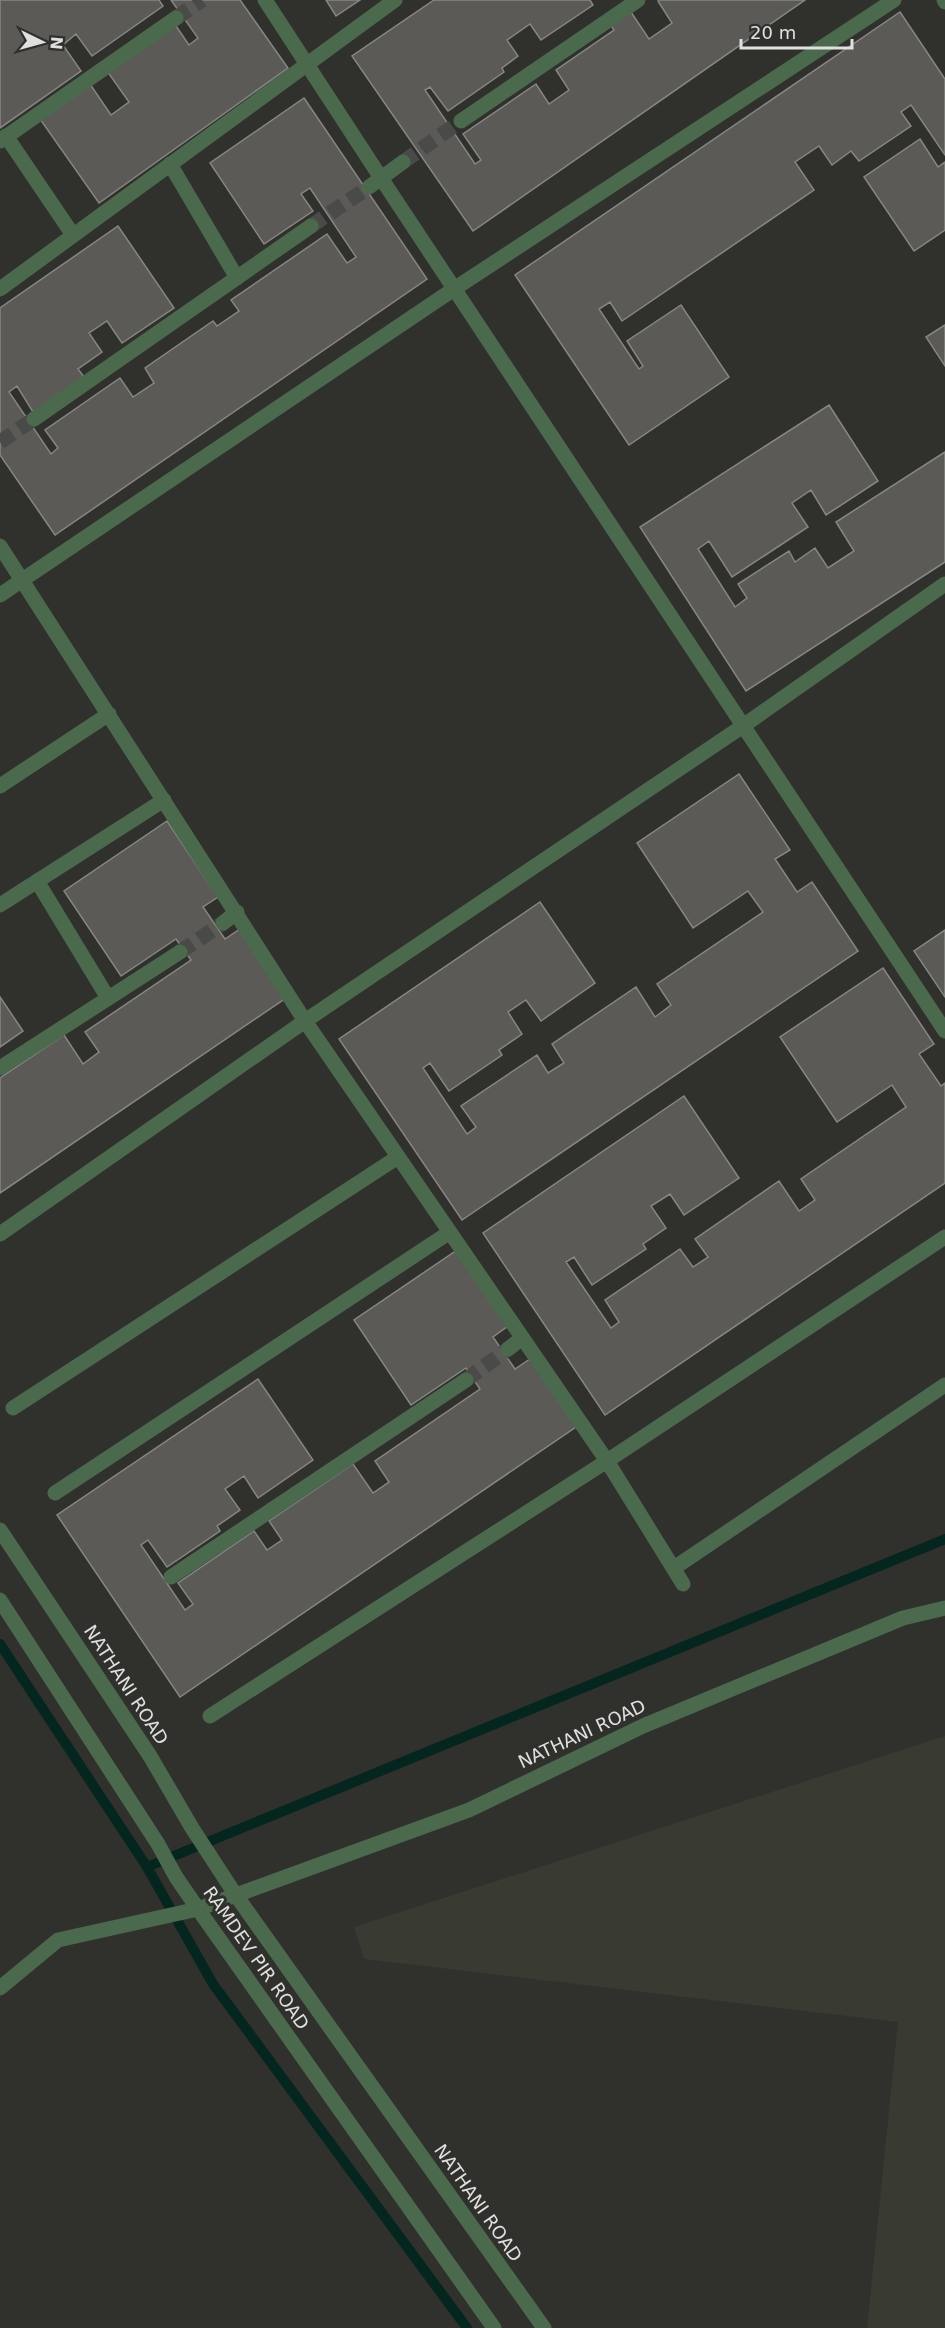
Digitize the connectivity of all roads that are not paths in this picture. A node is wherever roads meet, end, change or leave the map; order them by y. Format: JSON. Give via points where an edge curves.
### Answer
{"nodes":[{"id":1,"x":265,"y":0,"type":"edge"},
{"id":2,"x":395,"y":0,"type":"edge"},
{"id":3,"x":638,"y":0,"type":"edge"},
{"id":4,"x":894,"y":0,"type":"edge"},
{"id":5,"x":176,"y":18,"type":"tunnel mouth"},
{"id":6,"x":306,"y":64,"type":"junction"},
{"id":7,"x":461,"y":121,"type":"tunnel mouth"},
{"id":8,"x":3,"y":138,"type":"edge"},
{"id":9,"x":403,"y":162,"type":"tunnel mouth"},
{"id":10,"x":170,"y":164,"type":"junction"},
{"id":11,"x":375,"y":183,"type":"junction"},
{"id":12,"x":311,"y":226,"type":"tunnel mouth"},
{"id":13,"x":74,"y":235,"type":"junction"},
{"id":14,"x":237,"y":278,"type":"junction"},
{"id":15,"x":0,"y":289,"type":"edge"},
{"id":16,"x":454,"y":289,"type":"junction"},
{"id":17,"x":34,"y":419,"type":"tunnel mouth"},
{"id":18,"x":0,"y":546,"type":"edge"},
{"id":19,"x":24,"y":580,"type":"junction"},
{"id":20,"x":945,"y":584,"type":"edge"},
{"id":21,"x":0,"y":596,"type":"edge"},
{"id":22,"x":109,"y":714,"type":"junction"},
{"id":23,"x":743,"y":726,"type":"junction"},
{"id":24,"x":0,"y":786,"type":"edge"},
{"id":25,"x":164,"y":800,"type":"junction"},
{"id":26,"x":37,"y":881,"type":"junction"},
{"id":27,"x":0,"y":905,"type":"edge"},
{"id":28,"x":237,"y":912,"type":"junction"},
{"id":29,"x":223,"y":923,"type":"tunnel mouth"},
{"id":30,"x":180,"y":952,"type":"tunnel mouth"},
{"id":31,"x":108,"y":999,"type":"junction"},
{"id":32,"x":305,"y":1021,"type":"junction"},
{"id":33,"x":945,"y":1031,"type":"edge"},
{"id":34,"x":0,"y":1068,"type":"edge"},
{"id":35,"x":398,"y":1157,"type":"junction"},
{"id":36,"x":450,"y":1232,"type":"junction"},
{"id":37,"x":0,"y":1234,"type":"edge"},
{"id":38,"x":945,"y":1237,"type":"edge"},
{"id":39,"x":522,"y":1338,"type":"junction"},
{"id":40,"x":508,"y":1348,"type":"tunnel mouth"},
{"id":41,"x":466,"y":1380,"type":"tunnel mouth"},
{"id":42,"x":945,"y":1385,"type":"edge"},
{"id":43,"x":12,"y":1408,"type":"dead end"},
{"id":44,"x":607,"y":1461,"type":"junction"},
{"id":45,"x":55,"y":1493,"type":"dead end"},
{"id":46,"x":0,"y":1530,"type":"edge"},
{"id":47,"x":674,"y":1568,"type":"junction"},
{"id":48,"x":171,"y":1576,"type":"dead end"},
{"id":49,"x":683,"y":1584,"type":"dead end"},
{"id":50,"x":0,"y":1600,"type":"edge"},
{"id":51,"x":945,"y":1608,"type":"edge"},
{"id":52,"x":210,"y":1716,"type":"dead end"},
{"id":53,"x":235,"y":1894,"type":"junction"},
{"id":54,"x":198,"y":1909,"type":"junction"},
{"id":55,"x":0,"y":1988,"type":"edge"},
{"id":56,"x":494,"y":2328,"type":"edge"},
{"id":57,"x":544,"y":2328,"type":"edge"}],
"edges":[{"from":1,"to":6,"type":"street"},
{"from":2,"to":6,"type":"street"},
{"from":3,"to":7,"type":"street"},
{"from":4,"to":16,"type":"street"},
{"from":5,"to":8,"type":"street"},
{"from":6,"to":10,"type":"street"},
{"from":6,"to":11,"type":"street"},
{"from":8,"to":13,"type":"street"},
{"from":9,"to":11,"type":"street"},
{"from":10,"to":13,"type":"street"},
{"from":10,"to":14,"type":"street"},
{"from":11,"to":16,"type":"street"},
{"from":12,"to":14,"type":"street"},
{"from":13,"to":15,"type":"street"},
{"from":14,"to":17,"type":"street"},
{"from":16,"to":19,"type":"street"},
{"from":16,"to":23,"type":"street"},
{"from":18,"to":19,"type":"street"},
{"from":19,"to":21,"type":"street"},
{"from":19,"to":22,"type":"street"},
{"from":20,"to":23,"type":"street"},
{"from":22,"to":24,"type":"street"},
{"from":22,"to":25,"type":"street"},
{"from":23,"to":32,"type":"street"},
{"from":23,"to":33,"type":"street"},
{"from":25,"to":26,"type":"street"},
{"from":25,"to":28,"type":"street"},
{"from":26,"to":27,"type":"street"},
{"from":26,"to":31,"type":"street"},
{"from":28,"to":29,"type":"street"},
{"from":28,"to":32,"type":"street"},
{"from":30,"to":31,"type":"street"},
{"from":31,"to":34,"type":"street"},
{"from":32,"to":35,"type":"street"},
{"from":32,"to":37,"type":"street"},
{"from":35,"to":36,"type":"street"},
{"from":35,"to":43,"type":"street"},
{"from":36,"to":39,"type":"street"},
{"from":36,"to":45,"type":"street"},
{"from":38,"to":44,"type":"street"},
{"from":39,"to":40,"type":"street"},
{"from":39,"to":44,"type":"street"},
{"from":41,"to":48,"type":"street"},
{"from":42,"to":47,"type":"street"},
{"from":44,"to":47,"type":"street"},
{"from":44,"to":52,"type":"street"},
{"from":46,"to":53,"type":"street","name":"NATHANI ROAD","via":[[150,1756]]},
{"from":47,"to":49,"type":"street"},
{"from":50,"to":54,"type":"street","name":"RAMDEV PIR ROAD"},
{"from":51,"to":53,"type":"street","name":"NATHANI ROAD","via":[[903,1618],[643,1726],[469,1810]]},
{"from":53,"to":54,"type":"street"},
{"from":53,"to":57,"type":"street","name":"NATHANI ROAD"},
{"from":54,"to":55,"type":"street","via":[[58,1940]]},
{"from":54,"to":56,"type":"street","name":"RAMDEV PIR ROAD"}]}
